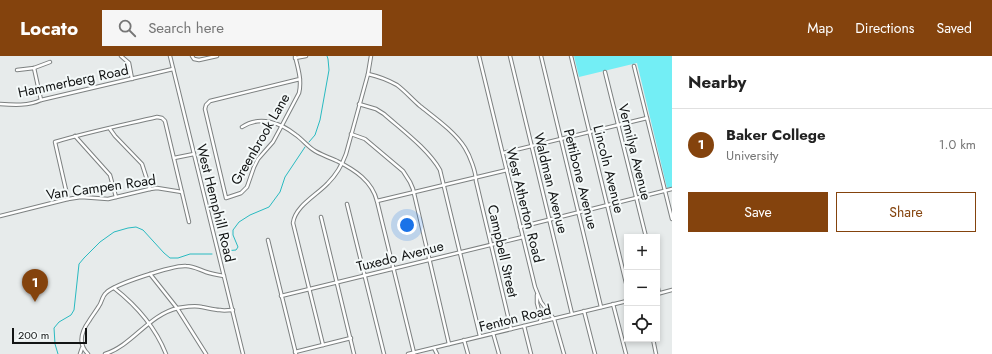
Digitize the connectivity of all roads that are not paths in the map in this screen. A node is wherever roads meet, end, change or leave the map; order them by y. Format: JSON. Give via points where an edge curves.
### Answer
{"nodes":[{"id":1,"x":121,"y":56,"type":"edge"},
{"id":2,"x":170,"y":56,"type":"edge"},
{"id":3,"x":192,"y":56,"type":"edge"},
{"id":4,"x":217,"y":56,"type":"edge"},
{"id":5,"x":306,"y":56,"type":"edge"},
{"id":6,"x":371,"y":56,"type":"edge"},
{"id":7,"x":479,"y":56,"type":"edge"},
{"id":8,"x":510,"y":56,"type":"edge"},
{"id":9,"x":541,"y":56,"type":"edge"},
{"id":10,"x":571,"y":56,"type":"edge"},
{"id":11,"x":295,"y":57,"type":"edge"},
{"id":12,"x":50,"y":62,"type":"dead end"},
{"id":13,"x":634,"y":66,"type":"dead end"},
{"id":14,"x":34,"y":68,"type":"junction"},
{"id":15,"x":173,"y":69,"type":"junction"},
{"id":16,"x":17,"y":70,"type":"dead end"},
{"id":17,"x":605,"y":72,"type":"dead end"},
{"id":18,"x":368,"y":74,"type":"junction"},
{"id":19,"x":132,"y":79,"type":"junction"},
{"id":20,"x":300,"y":79,"type":"junction"},
{"id":21,"x":41,"y":100,"type":"junction"},
{"id":22,"x":0,"y":104,"type":"edge"},
{"id":23,"x":359,"y":104,"type":"junction"},
{"id":24,"x":647,"y":118,"type":"junction"},
{"id":25,"x":618,"y":125,"type":"junction"},
{"id":26,"x":242,"y":127,"type":"dead end"},
{"id":27,"x":281,"y":127,"type":"junction"},
{"id":28,"x":110,"y":129,"type":"junction"},
{"id":29,"x":590,"y":132,"type":"junction"},
{"id":30,"x":351,"y":134,"type":"junction"},
{"id":31,"x":75,"y":136,"type":"junction"},
{"id":32,"x":561,"y":139,"type":"junction"},
{"id":33,"x":532,"y":146,"type":"junction"},
{"id":34,"x":503,"y":153,"type":"junction"},
{"id":35,"x":194,"y":154,"type":"junction"},
{"id":36,"x":174,"y":158,"type":"junction"},
{"id":37,"x":342,"y":164,"type":"junction"},
{"id":38,"x":507,"y":170,"type":"junction"},
{"id":39,"x":476,"y":177,"type":"junction"},
{"id":40,"x":444,"y":185,"type":"junction"},
{"id":41,"x":150,"y":189,"type":"junction"},
{"id":42,"x":672,"y":189,"type":"edge"},
{"id":43,"x":665,"y":191,"type":"junction"},
{"id":44,"x":182,"y":192,"type":"junction"},
{"id":45,"x":413,"y":192,"type":"junction"},
{"id":46,"x":116,"y":197,"type":"junction"},
{"id":47,"x":68,"y":199,"type":"junction"},
{"id":48,"x":636,"y":199,"type":"junction"},
{"id":49,"x":377,"y":201,"type":"junction"},
{"id":50,"x":347,"y":204,"type":"dead end"},
{"id":51,"x":607,"y":206,"type":"junction"},
{"id":52,"x":578,"y":213,"type":"junction"},
{"id":53,"x":0,"y":216,"type":"edge"},
{"id":54,"x":321,"y":218,"type":"dead end"},
{"id":55,"x":672,"y":219,"type":"edge"},
{"id":56,"x":550,"y":220,"type":"junction"},
{"id":57,"x":189,"y":222,"type":"dead end"},
{"id":58,"x":520,"y":227,"type":"junction"},
{"id":59,"x":645,"y":234,"type":"edge"},
{"id":60,"x":523,"y":237,"type":"junction"},
{"id":61,"x":268,"y":240,"type":"dead end"},
{"id":62,"x":491,"y":244,"type":"junction"},
{"id":63,"x":460,"y":252,"type":"junction"},
{"id":64,"x":429,"y":259,"type":"junction"},
{"id":65,"x":394,"y":268,"type":"junction"},
{"id":66,"x":150,"y":274,"type":"junction"},
{"id":67,"x":365,"y":275,"type":"junction"},
{"id":68,"x":624,"y":275,"type":"edge"},
{"id":69,"x":224,"y":276,"type":"junction"},
{"id":70,"x":337,"y":282,"type":"junction"},
{"id":71,"x":113,"y":288,"type":"junction"},
{"id":72,"x":309,"y":289,"type":"junction"},
{"id":73,"x":671,"y":291,"type":"edge"},
{"id":74,"x":660,"y":293,"type":"edge"},
{"id":75,"x":538,"y":295,"type":"junction"},
{"id":76,"x":281,"y":296,"type":"junction"},
{"id":77,"x":624,"y":302,"type":"edge"},
{"id":78,"x":613,"y":304,"type":"junction"},
{"id":79,"x":601,"y":307,"type":"junction"},
{"id":80,"x":177,"y":308,"type":"junction"},
{"id":81,"x":232,"y":310,"type":"junction"},
{"id":82,"x":584,"y":311,"type":"junction"},
{"id":83,"x":572,"y":314,"type":"junction"},
{"id":84,"x":554,"y":318,"type":"junction"},
{"id":85,"x":149,"y":322,"type":"junction"},
{"id":86,"x":540,"y":322,"type":"junction"},
{"id":87,"x":524,"y":326,"type":"junction"},
{"id":88,"x":512,"y":329,"type":"junction"},
{"id":89,"x":493,"y":333,"type":"junction"},
{"id":90,"x":480,"y":336,"type":"junction"},
{"id":91,"x":351,"y":338,"type":"junction"},
{"id":92,"x":464,"y":340,"type":"junction"},
{"id":93,"x":654,"y":342,"type":"edge"},
{"id":94,"x":450,"y":344,"type":"junction"},
{"id":95,"x":323,"y":345,"type":"junction"},
{"id":96,"x":82,"y":348,"type":"junction"},
{"id":97,"x":434,"y":348,"type":"junction"},
{"id":98,"x":414,"y":352,"type":"junction"},
{"id":99,"x":296,"y":353,"type":"edge"},
{"id":100,"x":80,"y":354,"type":"edge"},
{"id":101,"x":88,"y":354,"type":"edge"},
{"id":102,"x":105,"y":354,"type":"edge"},
{"id":103,"x":166,"y":354,"type":"edge"},
{"id":104,"x":206,"y":354,"type":"edge"},
{"id":105,"x":243,"y":354,"type":"edge"},
{"id":106,"x":354,"y":354,"type":"edge"},
{"id":107,"x":384,"y":354,"type":"edge"},
{"id":108,"x":408,"y":354,"type":"edge"},
{"id":109,"x":437,"y":354,"type":"edge"},
{"id":110,"x":468,"y":354,"type":"edge"},
{"id":111,"x":499,"y":354,"type":"edge"},
{"id":112,"x":531,"y":354,"type":"edge"},
{"id":113,"x":564,"y":354,"type":"edge"},
{"id":114,"x":595,"y":354,"type":"edge"},
{"id":115,"x":626,"y":354,"type":"edge"},
{"id":116,"x":656,"y":354,"type":"edge"}],
"edges":[{"from":1,"to":19,"type":"street","via":[[129,63]]},
{"from":2,"to":15,"type":"street","name":"West Hemphill Road"},
{"from":3,"to":4,"type":"street","via":[[199,60]]},
{"from":5,"to":11,"type":"street"},
{"from":6,"to":18,"type":"street"},
{"from":7,"to":34,"type":"street","name":"West Atherton Road"},
{"from":8,"to":33,"type":"street","name":"Waldman Avenue"},
{"from":9,"to":32,"type":"street","name":"Pettibone Avenue"},
{"from":10,"to":29,"type":"street","name":"Lincoln Avenue"},
{"from":11,"to":20,"type":"street","name":"Greenbrook Lane"},
{"from":12,"to":14,"type":"street"},
{"from":13,"to":24,"type":"street"},
{"from":14,"to":16,"type":"street"},
{"from":14,"to":21,"type":"street"},
{"from":15,"to":19,"type":"street","name":"Hammerberg Road"},
{"from":15,"to":35,"type":"street","name":"West Hemphill Road"},
{"from":17,"to":25,"type":"street","name":"Vermilya Avenue"},
{"from":18,"to":23,"type":"street"},
{"from":18,"to":39,"type":"street","name":"Campbell Street","via":[[396,85],[460,141],[471,160]]},
{"from":19,"to":21,"type":"street","name":"Hammerberg Road"},
{"from":20,"to":27,"type":"street","name":"Greenbrook Lane","via":[[299,93]]},
{"from":20,"to":27,"type":"street","name":"Greenbrook Lane","via":[[210,101],[206,105],[226,198],[241,193],[247,187],[258,159],[273,142]]},
{"from":21,"to":22,"type":"street","name":"Hammerberg Road","via":[[14,105]]},
{"from":23,"to":30,"type":"street"},
{"from":23,"to":40,"type":"street","via":[[384,114],[429,154],[440,170]]},
{"from":24,"to":25,"type":"street"},
{"from":24,"to":43,"type":"street"},
{"from":25,"to":29,"type":"street"},
{"from":25,"to":48,"type":"street","name":"Vermilya Avenue"},
{"from":26,"to":27,"type":"street","via":[[251,122],[262,121]]},
{"from":27,"to":37,"type":"street","via":[[297,135],[316,152]]},
{"from":28,"to":31,"type":"street"},
{"from":28,"to":36,"type":"street","via":[[157,117],[162,118],[165,121]]},
{"from":28,"to":41,"type":"street","via":[[142,164]]},
{"from":29,"to":32,"type":"street"},
{"from":29,"to":51,"type":"street","name":"Lincoln Avenue"},
{"from":30,"to":37,"type":"street"},
{"from":30,"to":45,"type":"street","via":[[364,139],[403,171]]},
{"from":31,"to":46,"type":"street","via":[[110,175]]},
{"from":31,"to":47,"type":"street","via":[[55,142]]},
{"from":32,"to":33,"type":"street"},
{"from":32,"to":52,"type":"street","name":"Pettibone Avenue"},
{"from":33,"to":34,"type":"street"},
{"from":33,"to":56,"type":"street","name":"Waldman Avenue"},
{"from":34,"to":38,"type":"street","name":"West Atherton Road"},
{"from":35,"to":36,"type":"street"},
{"from":35,"to":69,"type":"street","name":"West Hemphill Road"},
{"from":36,"to":44,"type":"street"},
{"from":37,"to":49,"type":"street","via":[[368,183]]},
{"from":37,"to":72,"type":"street","via":[[329,182],[300,207],[294,218]]},
{"from":38,"to":39,"type":"street"},
{"from":38,"to":58,"type":"street","name":"West Atherton Road"},
{"from":39,"to":40,"type":"street"},
{"from":39,"to":62,"type":"street","name":"Campbell Street"},
{"from":40,"to":45,"type":"street"},
{"from":40,"to":63,"type":"street"},
{"from":41,"to":44,"type":"street","name":"Van Campen Road"},
{"from":41,"to":46,"type":"street","name":"Van Campen Road"},
{"from":42,"to":43,"type":"street"},
{"from":43,"to":48,"type":"street"},
{"from":43,"to":55,"type":"street"},
{"from":44,"to":57,"type":"street"},
{"from":45,"to":49,"type":"street"},
{"from":45,"to":64,"type":"street"},
{"from":46,"to":47,"type":"street","name":"Van Campen Road"},
{"from":47,"to":53,"type":"street","name":"Van Campen Road"},
{"from":48,"to":51,"type":"street"},
{"from":48,"to":59,"type":"street","name":"Vermilya Avenue"},
{"from":49,"to":65,"type":"street"},
{"from":50,"to":67,"type":"street"},
{"from":51,"to":52,"type":"street"},
{"from":51,"to":68,"type":"street","name":"Lincoln Avenue"},
{"from":52,"to":56,"type":"street"},
{"from":52,"to":79,"type":"street","name":"Pettibone Avenue"},
{"from":54,"to":70,"type":"street"},
{"from":56,"to":58,"type":"street"},
{"from":56,"to":83,"type":"street","name":"Waldman Avenue"},
{"from":58,"to":60,"type":"street","name":"West Atherton Road"},
{"from":60,"to":62,"type":"street","name":"Tuxedo Avenue"},
{"from":60,"to":75,"type":"street","name":"West Atherton Road"},
{"from":61,"to":76,"type":"street"},
{"from":62,"to":63,"type":"street","name":"Tuxedo Avenue"},
{"from":62,"to":88,"type":"street","name":"Campbell Street"},
{"from":63,"to":64,"type":"street","name":"Tuxedo Avenue"},
{"from":63,"to":90,"type":"street"},
{"from":64,"to":65,"type":"street","name":"Tuxedo Avenue"},
{"from":64,"to":94,"type":"street"},
{"from":65,"to":67,"type":"street","name":"Tuxedo Avenue"},
{"from":65,"to":98,"type":"street"},
{"from":66,"to":69,"type":"street","via":[[186,266]]},
{"from":66,"to":71,"type":"street"},
{"from":66,"to":80,"type":"street"},
{"from":67,"to":70,"type":"street","name":"Tuxedo Avenue"},
{"from":67,"to":107,"type":"street"},
{"from":69,"to":81,"type":"street","name":"West Hemphill Road"},
{"from":70,"to":72,"type":"street","name":"Tuxedo Avenue"},
{"from":70,"to":91,"type":"street"},
{"from":71,"to":85,"type":"street","via":[[135,305]]},
{"from":71,"to":96,"type":"street","via":[[104,294],[84,330]]},
{"from":72,"to":76,"type":"street","name":"Tuxedo Avenue"},
{"from":72,"to":95,"type":"street"},
{"from":73,"to":74,"type":"street"},
{"from":75,"to":84,"type":"street","name":"West Atherton Road"},
{"from":75,"to":86,"type":"street"},
{"from":76,"to":99,"type":"street"},
{"from":77,"to":78,"type":"street","name":"Fenton Road"},
{"from":78,"to":79,"type":"street","name":"Fenton Road"},
{"from":78,"to":115,"type":"street"},
{"from":79,"to":82,"type":"street","name":"Fenton Road"},
{"from":80,"to":81,"type":"street","via":[[201,306]]},
{"from":80,"to":85,"type":"street"},
{"from":80,"to":104,"type":"street"},
{"from":81,"to":105,"type":"street","name":"West Hemphill Road"},
{"from":82,"to":83,"type":"street","name":"Fenton Road"},
{"from":82,"to":114,"type":"street"},
{"from":83,"to":84,"type":"street","name":"Fenton Road"},
{"from":84,"to":86,"type":"street","name":"Fenton Road"},
{"from":84,"to":113,"type":"street","name":"West Atherton Road"},
{"from":85,"to":102,"type":"street","via":[[121,347]]},
{"from":85,"to":103,"type":"street"},
{"from":86,"to":87,"type":"street","name":"Fenton Road"},
{"from":87,"to":88,"type":"street","name":"Fenton Road"},
{"from":87,"to":112,"type":"street"},
{"from":88,"to":89,"type":"street","name":"Fenton Road"},
{"from":89,"to":90,"type":"street","name":"Fenton Road"},
{"from":89,"to":111,"type":"street"},
{"from":90,"to":92,"type":"street","name":"Fenton Road"},
{"from":91,"to":95,"type":"street"},
{"from":91,"to":106,"type":"street"},
{"from":92,"to":94,"type":"street","name":"Fenton Road"},
{"from":92,"to":110,"type":"street"},
{"from":93,"to":116,"type":"street"},
{"from":94,"to":97,"type":"street","name":"Fenton Road"},
{"from":95,"to":99,"type":"street"},
{"from":96,"to":100,"type":"street"},
{"from":96,"to":101,"type":"street"},
{"from":97,"to":98,"type":"street","name":"Fenton Road"},
{"from":97,"to":109,"type":"street"},
{"from":98,"to":108,"type":"street","name":"Fenton Road"}]}
